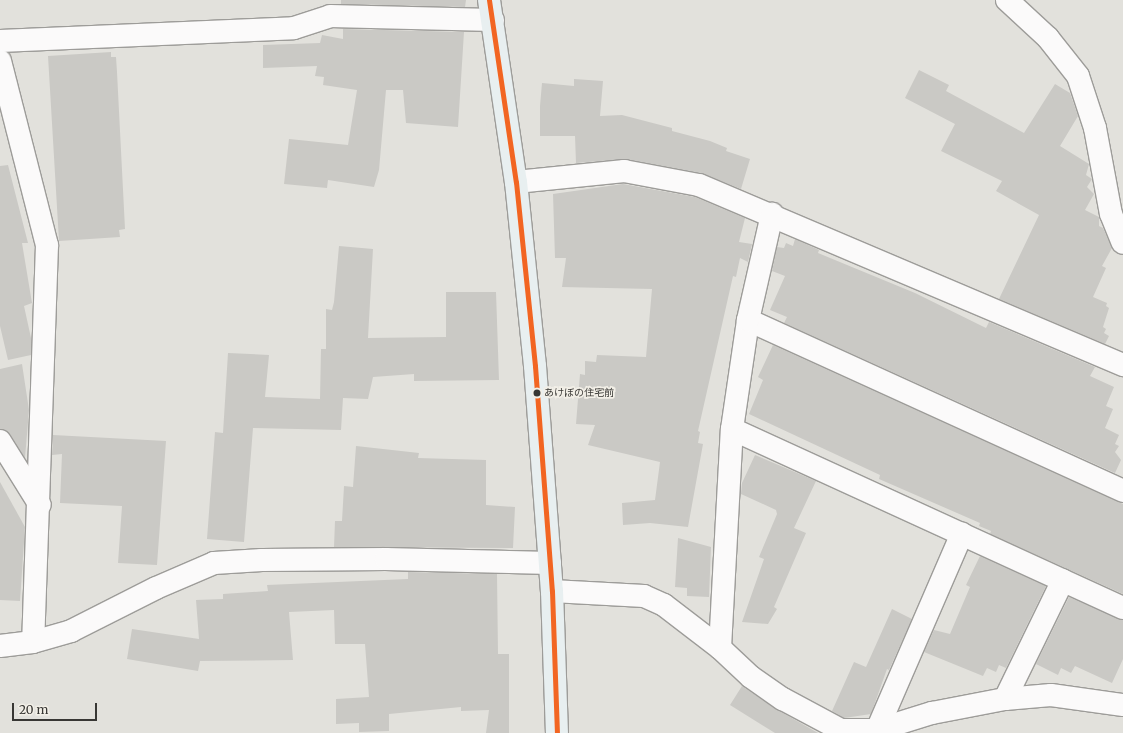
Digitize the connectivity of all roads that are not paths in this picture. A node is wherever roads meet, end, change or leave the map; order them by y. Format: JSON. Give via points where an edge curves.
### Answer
{"nodes":[{"id":1,"x":1007,"y":0,"type":"edge"},
{"id":2,"x":491,"y":10,"type":"edge"},
{"id":3,"x":0,"y":41,"type":"edge"},
{"id":4,"x":0,"y":60,"type":"edge"},
{"id":5,"x":516,"y":182,"type":"junction"},
{"id":6,"x":772,"y":214,"type":"junction"},
{"id":7,"x":1123,"y":243,"type":"edge"},
{"id":8,"x":748,"y":320,"type":"junction"},
{"id":9,"x":1123,"y":365,"type":"edge"},
{"id":10,"x":732,"y":429,"type":"junction"},
{"id":11,"x":0,"y":441,"type":"edge"},
{"id":12,"x":1123,"y":491,"type":"edge"},
{"id":13,"x":40,"y":505,"type":"junction"},
{"id":14,"x":962,"y":534,"type":"junction"},
{"id":15,"x":550,"y":563,"type":"junction"},
{"id":16,"x":1063,"y":580,"type":"junction"},
{"id":17,"x":552,"y":591,"type":"junction"},
{"id":18,"x":1123,"y":608,"type":"edge"},
{"id":19,"x":33,"y":642,"type":"junction"},
{"id":20,"x":0,"y":646,"type":"edge"},
{"id":21,"x":720,"y":648,"type":"junction"},
{"id":22,"x":1005,"y":699,"type":"junction"},
{"id":23,"x":1123,"y":705,"type":"edge"},
{"id":24,"x":877,"y":730,"type":"junction"},
{"id":25,"x":557,"y":733,"type":"edge"}],
"edges":[{"from":1,"to":7,"type":"street","via":[[1048,38],[1078,76],[1096,128],[1111,214]]},
{"from":2,"to":3,"type":"street","via":[[330,16],[294,28]]},
{"from":2,"to":5,"type":"main road"},
{"from":4,"to":13,"type":"street","via":[[47,245]]},
{"from":5,"to":6,"type":"street","via":[[624,171],[699,185]]},
{"from":5,"to":15,"type":"main road","via":[[535,366]]},
{"from":6,"to":8,"type":"street"},
{"from":6,"to":9,"type":"street"},
{"from":8,"to":10,"type":"street"},
{"from":8,"to":12,"type":"street"},
{"from":10,"to":14,"type":"street"},
{"from":10,"to":21,"type":"street"},
{"from":11,"to":13,"type":"street"},
{"from":13,"to":19,"type":"street"},
{"from":14,"to":16,"type":"street"},
{"from":14,"to":24,"type":"street"},
{"from":15,"to":17,"type":"main road"},
{"from":15,"to":19,"type":"street","via":[[332,559],[214,564],[156,588],[71,631]]},
{"from":16,"to":18,"type":"street"},
{"from":16,"to":22,"type":"street"},
{"from":17,"to":21,"type":"street","via":[[644,596],[664,605]]},
{"from":17,"to":25,"type":"main road"},
{"from":19,"to":20,"type":"street"},
{"from":21,"to":24,"type":"street","via":[[751,677],[783,699],[841,730]]},
{"from":22,"to":23,"type":"street","via":[[1051,695]]},
{"from":22,"to":24,"type":"street","via":[[932,713]]}]}
